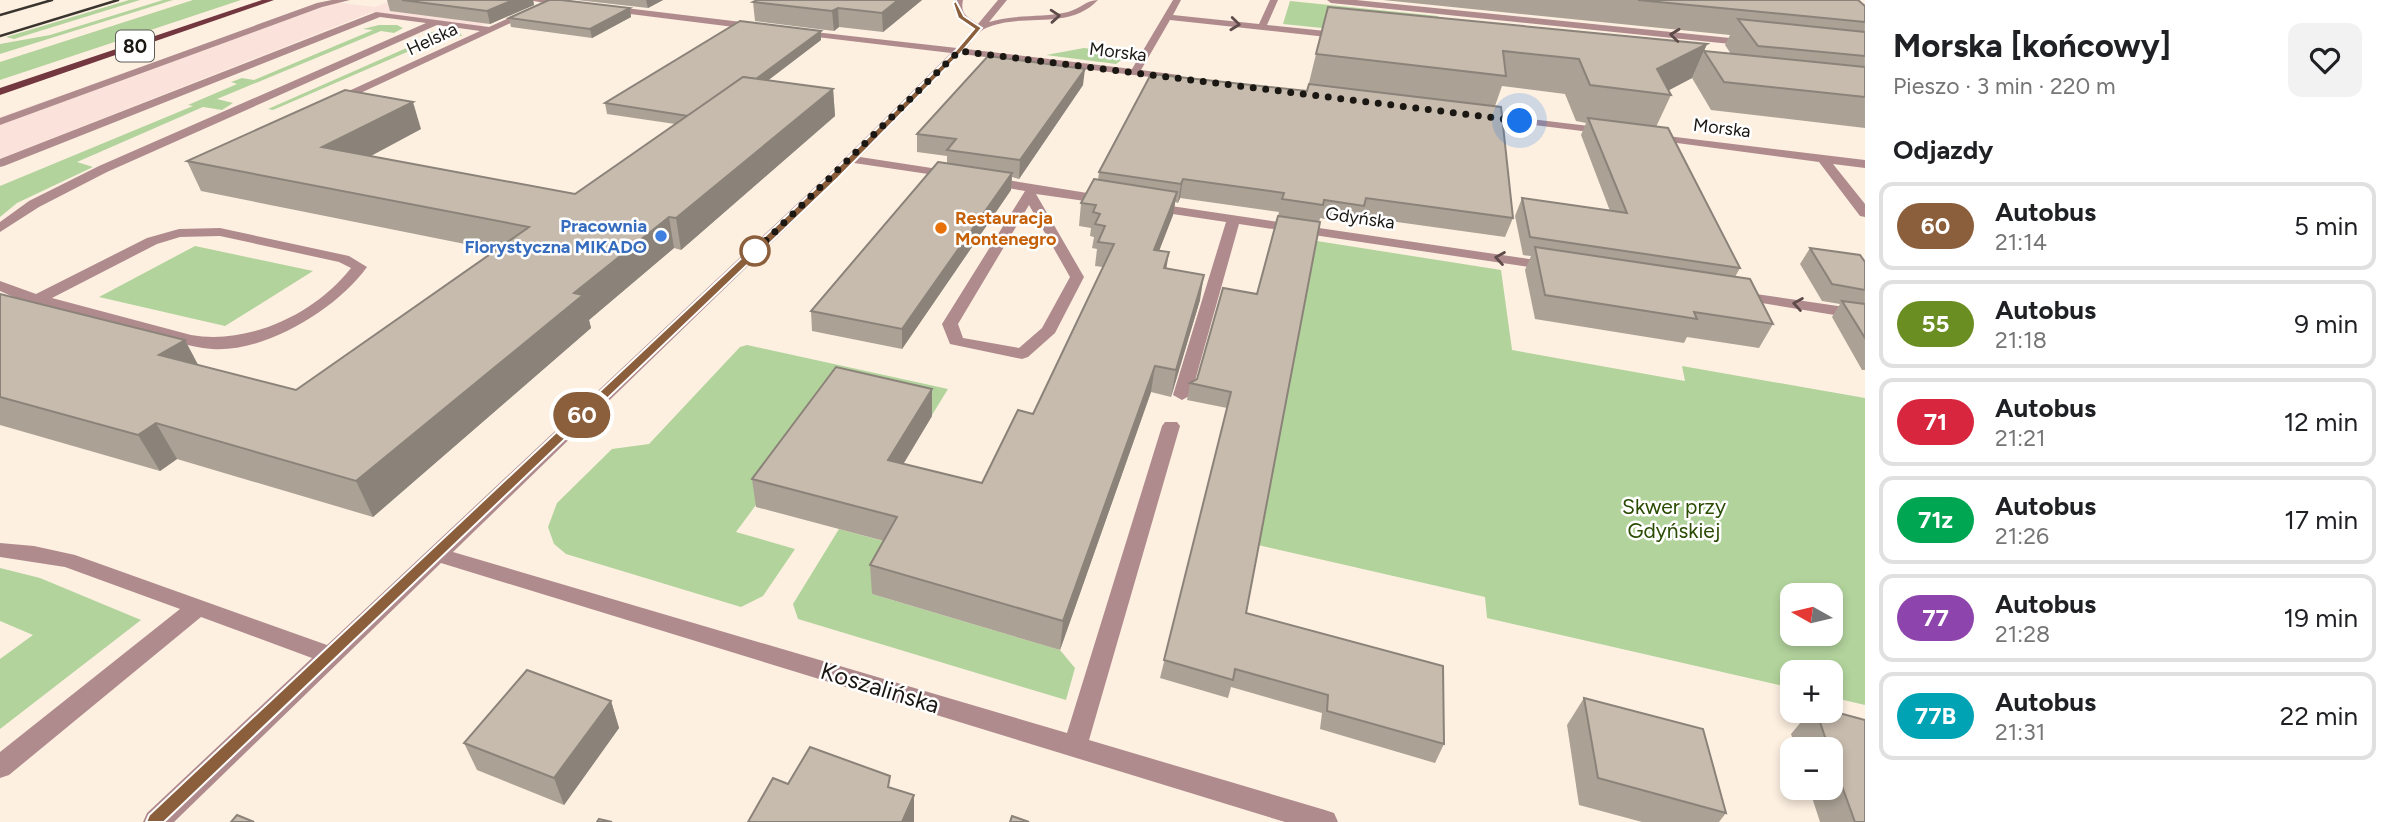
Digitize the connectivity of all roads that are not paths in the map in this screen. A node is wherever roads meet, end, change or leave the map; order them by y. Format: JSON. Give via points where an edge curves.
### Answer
{"nodes":[{"id":1,"x":270,"y":0,"type":"edge"},
{"id":2,"x":346,"y":0,"type":"edge"},
{"id":3,"x":532,"y":0,"type":"edge"},
{"id":4,"x":631,"y":0,"type":"edge"},
{"id":5,"x":959,"y":0,"type":"edge"},
{"id":6,"x":1003,"y":0,"type":"edge"},
{"id":7,"x":1094,"y":0,"type":"edge"},
{"id":8,"x":1177,"y":0,"type":"edge"},
{"id":9,"x":1274,"y":0,"type":"edge"},
{"id":10,"x":1331,"y":0,"type":"edge"},
{"id":11,"x":553,"y":2,"type":"junction"},
{"id":12,"x":578,"y":5,"type":"edge"},
{"id":13,"x":604,"y":9,"type":"edge"},
{"id":14,"x":617,"y":10,"type":"junction"},
{"id":15,"x":1454,"y":12,"type":"junction"},
{"id":16,"x":1167,"y":17,"type":"junction"},
{"id":17,"x":437,"y":22,"type":"junction"},
{"id":18,"x":1454,"y":24,"type":"edge"},
{"id":19,"x":1262,"y":27,"type":"junction"},
{"id":20,"x":763,"y":28,"type":"edge"},
{"id":21,"x":978,"y":28,"type":"junction"},
{"id":22,"x":489,"y":30,"type":"junction"},
{"id":23,"x":790,"y":31,"type":"edge"},
{"id":24,"x":1362,"y":38,"type":"edge"},
{"id":25,"x":1713,"y":39,"type":"junction"},
{"id":26,"x":1768,"y":44,"type":"edge"},
{"id":27,"x":1720,"y":49,"type":"dead end"},
{"id":28,"x":959,"y":51,"type":"junction"},
{"id":29,"x":1135,"y":72,"type":"junction"},
{"id":30,"x":1190,"y":79,"type":"edge"},
{"id":31,"x":0,"y":92,"type":"edge"},
{"id":32,"x":326,"y":105,"type":"edge"},
{"id":33,"x":1465,"y":114,"type":"edge"},
{"id":34,"x":0,"y":122,"type":"edge"},
{"id":35,"x":1617,"y":133,"type":"edge"},
{"id":36,"x":1644,"y":136,"type":"edge"},
{"id":37,"x":851,"y":159,"type":"junction"},
{"id":38,"x":1823,"y":159,"type":"junction"},
{"id":39,"x":0,"y":163,"type":"edge"},
{"id":40,"x":1865,"y":164,"type":"edge"},
{"id":41,"x":1031,"y":192,"type":"junction"},
{"id":42,"x":1865,"y":213,"type":"edge"},
{"id":43,"x":1234,"y":219,"type":"junction"},
{"id":44,"x":0,"y":228,"type":"edge"},
{"id":45,"x":1569,"y":269,"type":"edge"},
{"id":46,"x":0,"y":285,"type":"edge"},
{"id":47,"x":1717,"y":292,"type":"edge"},
{"id":48,"x":39,"y":299,"type":"junction"},
{"id":49,"x":1865,"y":315,"type":"edge"},
{"id":50,"x":1182,"y":396,"type":"dead end"},
{"id":51,"x":1171,"y":426,"type":"dead end"},
{"id":52,"x":0,"y":550,"type":"edge"},
{"id":53,"x":436,"y":554,"type":"junction"},
{"id":54,"x":199,"y":606,"type":"junction"},
{"id":55,"x":330,"y":655,"type":"junction"},
{"id":56,"x":1075,"y":747,"type":"junction"},
{"id":57,"x":0,"y":768,"type":"edge"},
{"id":58,"x":156,"y":822,"type":"edge"},
{"id":59,"x":1325,"y":822,"type":"edge"}],
"edges":[{"from":1,"to":31,"type":"main road","number":"80"},
{"from":2,"to":34,"type":"street","via":[[320,5]]},
{"from":3,"to":11,"type":"street"},
{"from":4,"to":14,"type":"street"},
{"from":5,"to":21,"type":"street","via":[[961,17]]},
{"from":6,"to":21,"type":"street"},
{"from":21,"to":7,"type":"street","one_way":true,"via":[[1011,18],[1072,15]]},
{"from":8,"to":16,"type":"street"},
{"from":9,"to":19,"type":"street"},
{"from":10,"to":15,"type":"street"},
{"from":11,"to":12,"type":"street"},
{"from":11,"to":22,"type":"street","name":"Helska"},
{"from":13,"to":14,"type":"street"},
{"from":14,"to":20,"type":"street"},
{"from":15,"to":18,"type":"street"},
{"from":25,"to":15,"type":"street","one_way":true},
{"from":16,"to":19,"type":"street","one_way":true},
{"from":16,"to":29,"type":"street"},
{"from":17,"to":22,"type":"street"},
{"from":17,"to":39,"type":"street","via":[[379,14]]},
{"from":17,"to":44,"type":"street","via":[[114,164],[34,204]]},
{"from":19,"to":24,"type":"street"},
{"from":21,"to":28,"type":"street"},
{"from":22,"to":32,"type":"street","name":"Helska"},
{"from":23,"to":28,"type":"street","name":"Morska"},
{"from":25,"to":26,"type":"street"},
{"from":25,"to":27,"type":"street"},
{"from":28,"to":29,"type":"street","name":"Morska"},
{"from":28,"to":37,"type":"street"},
{"from":29,"to":30,"type":"street","name":"Morska"},
{"from":33,"to":35,"type":"street"},
{"from":36,"to":38,"type":"street","name":"Morska"},
{"from":37,"to":41,"type":"street","name":"Gdyńska"},
{"from":37,"to":53,"type":"street"},
{"from":38,"to":40,"type":"street","name":"Morska"},
{"from":38,"to":42,"type":"street"},
{"from":41,"to":41,"type":"street","via":[[950,324],[956,341],[1022,354],[1049,330],[1077,277]]},
{"from":41,"to":43,"type":"street","name":"Gdyńska"},
{"from":45,"to":43,"type":"street","name":"Gdyńska","one_way":true},
{"from":43,"to":50,"type":"street"},
{"from":46,"to":48,"type":"street"},
{"from":49,"to":47,"type":"street","one_way":true},
{"from":48,"to":48,"type":"street","via":[[216,344],[250,339],[288,324],[350,284],[360,267],[344,258],[220,232],[178,233],[152,241]]},
{"from":51,"to":56,"type":"street"},
{"from":52,"to":54,"type":"street","via":[[68,560]]},
{"from":53,"to":55,"type":"street"},
{"from":53,"to":56,"type":"street","name":"Koszalińska"},
{"from":54,"to":55,"type":"street"},
{"from":54,"to":57,"type":"street"},
{"from":55,"to":58,"type":"street"},
{"from":56,"to":59,"type":"street","name":"Koszalińska"}]}
